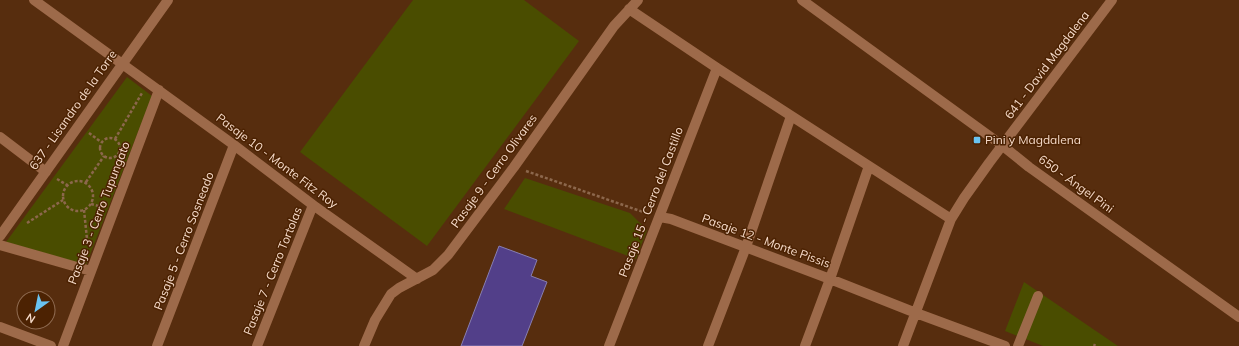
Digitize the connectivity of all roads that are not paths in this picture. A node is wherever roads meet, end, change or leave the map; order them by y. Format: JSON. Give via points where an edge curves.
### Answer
{"nodes":[{"id":1,"x":34,"y":0,"type":"edge"},
{"id":2,"x":168,"y":0,"type":"edge"},
{"id":3,"x":638,"y":0,"type":"edge"},
{"id":4,"x":802,"y":0,"type":"edge"},
{"id":5,"x":1112,"y":0,"type":"edge"},
{"id":6,"x":629,"y":10,"type":"junction"},
{"id":7,"x":122,"y":63,"type":"junction"},
{"id":8,"x":717,"y":68,"type":"junction"},
{"id":9,"x":159,"y":90,"type":"junction"},
{"id":10,"x":791,"y":116,"type":"junction"},
{"id":11,"x":0,"y":137,"type":"edge"},
{"id":12,"x":234,"y":145,"type":"junction"},
{"id":13,"x":1003,"y":146,"type":"junction"},
{"id":14,"x":869,"y":166,"type":"junction"},
{"id":15,"x":46,"y":172,"type":"junction"},
{"id":16,"x":313,"y":205,"type":"junction"},
{"id":17,"x":660,"y":216,"type":"junction"},
{"id":18,"x":951,"y":219,"type":"junction"},
{"id":19,"x":0,"y":236,"type":"edge"},
{"id":20,"x":0,"y":245,"type":"edge"},
{"id":21,"x":746,"y":247,"type":"junction"},
{"id":22,"x":91,"y":272,"type":"junction"},
{"id":23,"x":417,"y":279,"type":"junction"},
{"id":24,"x":830,"y":279,"type":"junction"},
{"id":25,"x":1038,"y":296,"type":"dead end"},
{"id":26,"x":916,"y":313,"type":"junction"},
{"id":27,"x":1239,"y":317,"type":"edge"},
{"id":28,"x":0,"y":327,"type":"edge"},
{"id":29,"x":1001,"y":345,"type":"edge"},
{"id":30,"x":51,"y":346,"type":"edge"},
{"id":31,"x":63,"y":346,"type":"edge"},
{"id":32,"x":157,"y":346,"type":"edge"},
{"id":33,"x":257,"y":346,"type":"edge"},
{"id":34,"x":364,"y":346,"type":"edge"},
{"id":35,"x":609,"y":346,"type":"edge"},
{"id":36,"x":708,"y":346,"type":"edge"},
{"id":37,"x":805,"y":346,"type":"edge"},
{"id":38,"x":903,"y":346,"type":"edge"},
{"id":39,"x":1018,"y":346,"type":"edge"}],
"edges":[{"from":1,"to":7,"type":"street","name":"Pasaje 10 - Monte Fitz Roy"},
{"from":2,"to":7,"type":"street","name":"637 - Lisandro de la Torre"},
{"from":3,"to":6,"type":"street","name":"Pasaje 9 - Cerro Olivares"},
{"from":4,"to":13,"type":"street","name":"650 - Ángel Pini"},
{"from":5,"to":13,"type":"street","name":"641 - David Magdalena"},
{"from":6,"to":8,"type":"street"},
{"from":6,"to":23,"type":"street","name":"Pasaje 9 - Cerro Olivares","via":[[614,26],[514,168],[448,255],[434,270]]},
{"from":7,"to":9,"type":"street","name":"Pasaje 10 - Monte Fitz Roy"},
{"from":7,"to":15,"type":"street","name":"637 - Lisandro de la Torre"},
{"from":8,"to":10,"type":"street"},
{"from":8,"to":17,"type":"street","name":"Pasaje 15 - Cerro del Castillo"},
{"from":9,"to":12,"type":"street","name":"Pasaje 10 - Monte Fitz Roy"},
{"from":9,"to":22,"type":"street","name":"Pasaje 3 - Cerro Tupungato"},
{"from":10,"to":14,"type":"street"},
{"from":10,"to":21,"type":"street"},
{"from":11,"to":15,"type":"street"},
{"from":12,"to":16,"type":"street","name":"Pasaje 10 - Monte Fitz Roy"},
{"from":12,"to":32,"type":"street","name":"Pasaje 5 - Cerro Sosneado"},
{"from":13,"to":18,"type":"street","name":"641 - David Magdalena"},
{"from":13,"to":27,"type":"street","name":"650 - Ángel Pini"},
{"from":14,"to":18,"type":"street"},
{"from":14,"to":24,"type":"street"},
{"from":15,"to":19,"type":"street","name":"637 - Lisandro de la Torre"},
{"from":16,"to":23,"type":"street","name":"Pasaje 10 - Monte Fitz Roy"},
{"from":16,"to":33,"type":"street","name":"Pasaje 7 - Cerro Tortolas"},
{"from":17,"to":21,"type":"street","name":"Pasaje 12 - Monte Pissis"},
{"from":17,"to":35,"type":"street","name":"Pasaje 15 - Cerro del Castillo"},
{"from":18,"to":26,"type":"street","name":"641 - David Magdalena"},
{"from":20,"to":22,"type":"street"},
{"from":21,"to":24,"type":"street","name":"Pasaje 12 - Monte Pissis"},
{"from":21,"to":36,"type":"street"},
{"from":22,"to":31,"type":"street","name":"Pasaje 3 - Cerro Tupungato"},
{"from":23,"to":34,"type":"street","name":"Pasaje 9 - Cerro Olivares","via":[[391,294],[375,320]]},
{"from":24,"to":26,"type":"street","name":"Pasaje 12 - Monte Pissis"},
{"from":24,"to":37,"type":"street"},
{"from":25,"to":39,"type":"street"},
{"from":26,"to":29,"type":"street","name":"Pasaje 12 - Monte Pissis"},
{"from":26,"to":38,"type":"street","name":"641 - David Magdalena"},
{"from":28,"to":30,"type":"street"}]}
